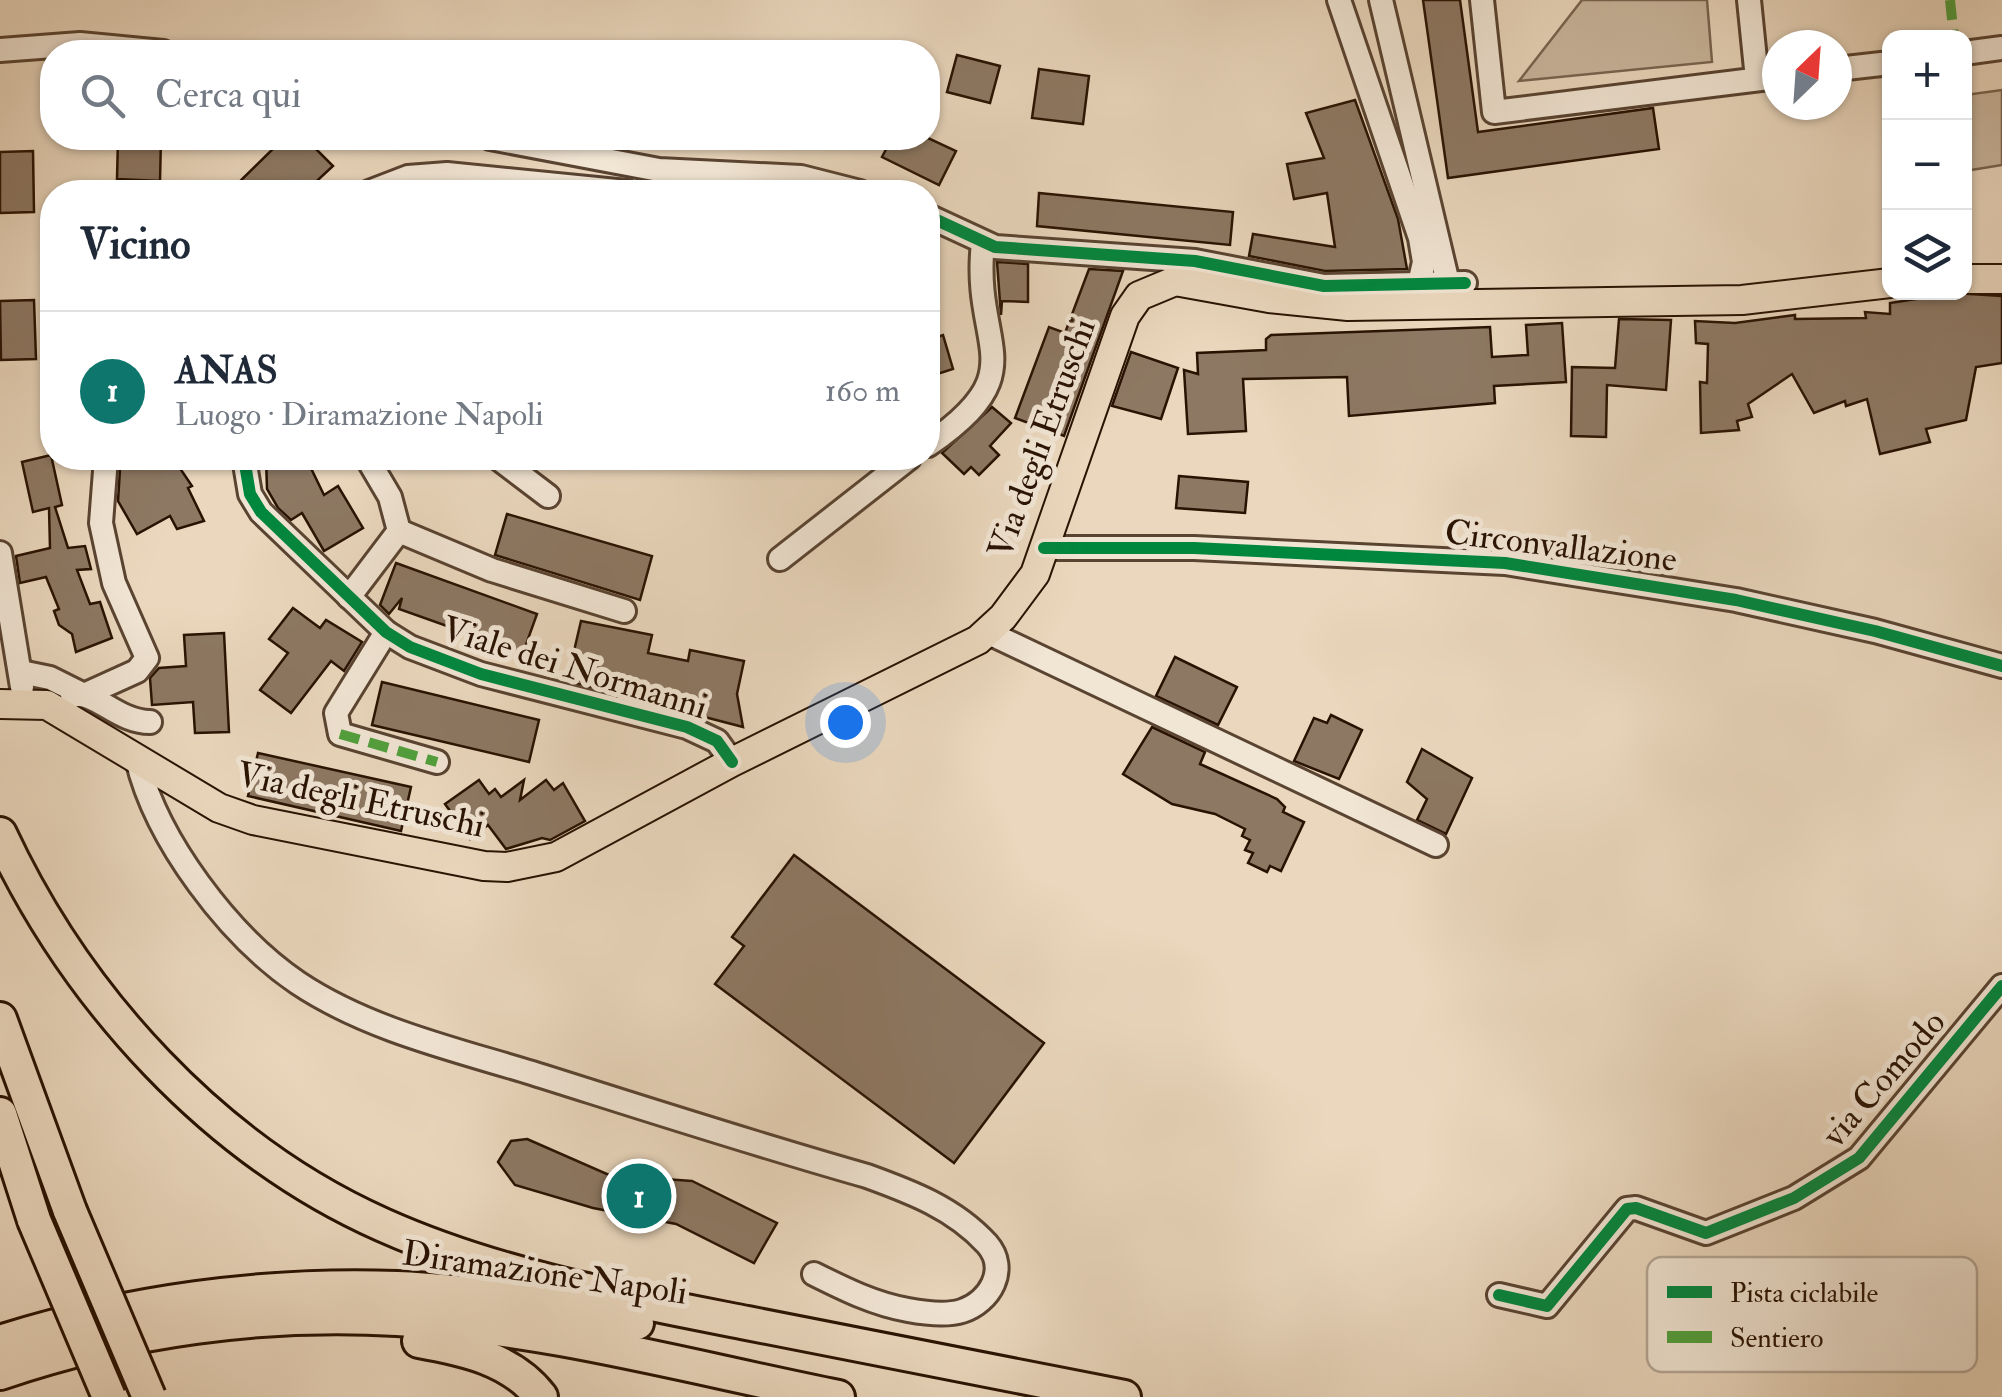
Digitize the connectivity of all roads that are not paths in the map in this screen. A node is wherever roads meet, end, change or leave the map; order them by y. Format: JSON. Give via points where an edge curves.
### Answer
{"nodes":[{"id":1,"x":1340,"y":0,"type":"edge"},
{"id":2,"x":1381,"y":0,"type":"edge"},
{"id":3,"x":1482,"y":0,"type":"edge"},
{"id":4,"x":1749,"y":0,"type":"edge"},
{"id":5,"x":40,"y":47,"type":"edge"},
{"id":6,"x":2002,"y":48,"type":"edge"},
{"id":7,"x":0,"y":50,"type":"edge"},
{"id":8,"x":1972,"y":52,"type":"edge"},
{"id":9,"x":1762,"y":56,"type":"edge"},
{"id":10,"x":1882,"y":64,"type":"edge"},
{"id":11,"x":1852,"y":67,"type":"edge"},
{"id":12,"x":1762,"y":79,"type":"edge"},
{"id":13,"x":553,"y":150,"type":"edge"},
{"id":14,"x":659,"y":170,"type":"junction"},
{"id":15,"x":400,"y":180,"type":"edge"},
{"id":16,"x":507,"y":180,"type":"edge"},
{"id":17,"x":645,"y":180,"type":"edge"},
{"id":18,"x":816,"y":180,"type":"edge"},
{"id":19,"x":940,"y":222,"type":"edge"},
{"id":20,"x":983,"y":243,"type":"junction"},
{"id":21,"x":1161,"y":271,"type":"junction"},
{"id":22,"x":2002,"y":278,"type":"edge"},
{"id":23,"x":1972,"y":279,"type":"edge"},
{"id":24,"x":1418,"y":284,"type":"junction"},
{"id":25,"x":1882,"y":284,"type":"edge"},
{"id":26,"x":940,"y":436,"type":"edge"},
{"id":27,"x":105,"y":470,"type":"edge"},
{"id":28,"x":246,"y":470,"type":"edge"},
{"id":29,"x":374,"y":470,"type":"edge"},
{"id":30,"x":514,"y":470,"type":"edge"},
{"id":31,"x":895,"y":470,"type":"edge"},
{"id":32,"x":548,"y":496,"type":"dead end"},
{"id":33,"x":398,"y":531,"type":"junction"},
{"id":34,"x":1044,"y":548,"type":"junction"},
{"id":35,"x":0,"y":553,"type":"edge"},
{"id":36,"x":780,"y":559,"type":"dead end"},
{"id":37,"x":349,"y":597,"type":"junction"},
{"id":38,"x":624,"y":610,"type":"dead end"},
{"id":39,"x":386,"y":632,"type":"junction"},
{"id":40,"x":982,"y":636,"type":"junction"},
{"id":41,"x":2002,"y":666,"type":"edge"},
{"id":42,"x":20,"y":672,"type":"junction"},
{"id":43,"x":84,"y":694,"type":"junction"},
{"id":44,"x":11,"y":703,"type":"edge"},
{"id":45,"x":55,"y":709,"type":"junction"},
{"id":46,"x":150,"y":722,"type":"dead end"},
{"id":47,"x":137,"y":759,"type":"junction"},
{"id":48,"x":437,"y":762,"type":"dead end"},
{"id":49,"x":732,"y":762,"type":"junction"},
{"id":50,"x":1314,"y":803,"type":"dead end"},
{"id":51,"x":0,"y":834,"type":"edge"},
{"id":52,"x":1436,"y":846,"type":"dead end"},
{"id":53,"x":2002,"y":986,"type":"edge"},
{"id":54,"x":0,"y":1019,"type":"edge"},
{"id":55,"x":0,"y":1114,"type":"edge"},
{"id":56,"x":814,"y":1274,"type":"dead end"},
{"id":57,"x":1499,"y":1294,"type":"dead end"},
{"id":58,"x":236,"y":1323,"type":"junction"},
{"id":59,"x":0,"y":1342,"type":"edge"},
{"id":60,"x":0,"y":1373,"type":"edge"},
{"id":61,"x":109,"y":1397,"type":"edge"},
{"id":62,"x":149,"y":1397,"type":"edge"},
{"id":63,"x":542,"y":1397,"type":"edge"},
{"id":64,"x":838,"y":1397,"type":"edge"},
{"id":65,"x":1017,"y":1397,"type":"edge"},
{"id":66,"x":1124,"y":1397,"type":"edge"}],
"edges":[{"from":1,"to":24,"type":"street","via":[[1411,206],[1424,262]]},
{"from":2,"to":24,"type":"street","via":[[1456,283]]},
{"from":3,"to":12,"type":"street","via":[[1494,112]]},
{"from":4,"to":9,"type":"street"},
{"from":5,"to":7,"type":"street"},
{"from":6,"to":8,"type":"street"},
{"from":10,"to":11,"type":"street"},
{"from":13,"to":14,"type":"street"},
{"from":14,"to":17,"type":"street"},
{"from":14,"to":18,"type":"street"},
{"from":15,"to":16,"type":"street","via":[[447,174]]},
{"from":19,"to":20,"type":"street"},
{"from":20,"to":21,"type":"street"},
{"from":20,"to":26,"type":"street","via":[[979,275],[992,350],[990,384],[974,410]]},
{"from":21,"to":24,"type":"street","via":[[1324,286]]},
{"from":21,"to":25,"type":"main road","via":[[1268,298],[1348,306],[1742,300]]},
{"from":21,"to":34,"type":"main road","name":"Via degli Etruschi","via":[[1124,316]]},
{"from":22,"to":23,"type":"main road"},
{"from":27,"to":43,"type":"street","via":[[101,523],[114,583],[146,658],[138,671]]},
{"from":28,"to":37,"type":"street","name":"Viale dei Normanni","via":[[262,512]]},
{"from":29,"to":33,"type":"street"},
{"from":30,"to":32,"type":"street"},
{"from":31,"to":36,"type":"street"},
{"from":33,"to":37,"type":"street"},
{"from":33,"to":38,"type":"street","via":[[504,574]]},
{"from":34,"to":40,"type":"main road","name":"Via degli Etruschi","via":[[1022,594]]},
{"from":34,"to":41,"type":"street","name":"Circonvallazione","via":[[1194,548],[1504,564],[1736,600]]},
{"from":35,"to":42,"type":"street"},
{"from":37,"to":39,"type":"street","name":"Viale dei Normanni"},
{"from":39,"to":48,"type":"street","via":[[336,713],[340,734]]},
{"from":39,"to":49,"type":"street","name":"Viale dei Normanni","via":[[439,661],[687,727],[717,741]]},
{"from":40,"to":49,"type":"main road","name":"Via degli Etruschi"},
{"from":40,"to":50,"type":"street"},
{"from":40,"to":52,"type":"street"},
{"from":42,"to":43,"type":"street"},
{"from":42,"to":44,"type":"street"},
{"from":43,"to":45,"type":"street"},
{"from":43,"to":46,"type":"street","via":[[125,720]]},
{"from":44,"to":45,"type":"main road","name":"Via degli Etruschi"},
{"from":45,"to":47,"type":"main road","name":"Via degli Etruschi"},
{"from":47,"to":49,"type":"main road","name":"Via degli Etruschi","via":[[236,814],[507,867],[556,857]]},
{"from":47,"to":56,"type":"street","via":[[145,794],[184,860],[242,936],[330,1002],[422,1039],[937,1203],[988,1246],[997,1273],[978,1302],[942,1313],[870,1300]]},
{"from":51,"to":66,"type":"highway","via":[[78,972],[177,1081],[222,1124],[304,1183],[382,1225],[625,1299]]},
{"from":53,"to":57,"type":"street","name":"via Comodo","via":[[1860,1158],[1831,1180],[1706,1233],[1627,1209],[1547,1306]]},
{"from":54,"to":62,"type":"highway","bridge":true},
{"from":55,"to":61,"type":"highway","bridge":true,"via":[[34,1220]]},
{"from":58,"to":60,"type":"highway","name":"Diramazione Napoli","via":[[55,1354]]},
{"from":58,"to":63,"type":"highway","via":[[463,1349],[513,1372]]},
{"from":58,"to":64,"type":"highway","name":"Diramazione Napoli","via":[[336,1317],[503,1330]]},
{"from":59,"to":65,"type":"highway","name":"Diramazione Napoli","via":[[191,1299],[397,1288],[506,1299]]}]}
